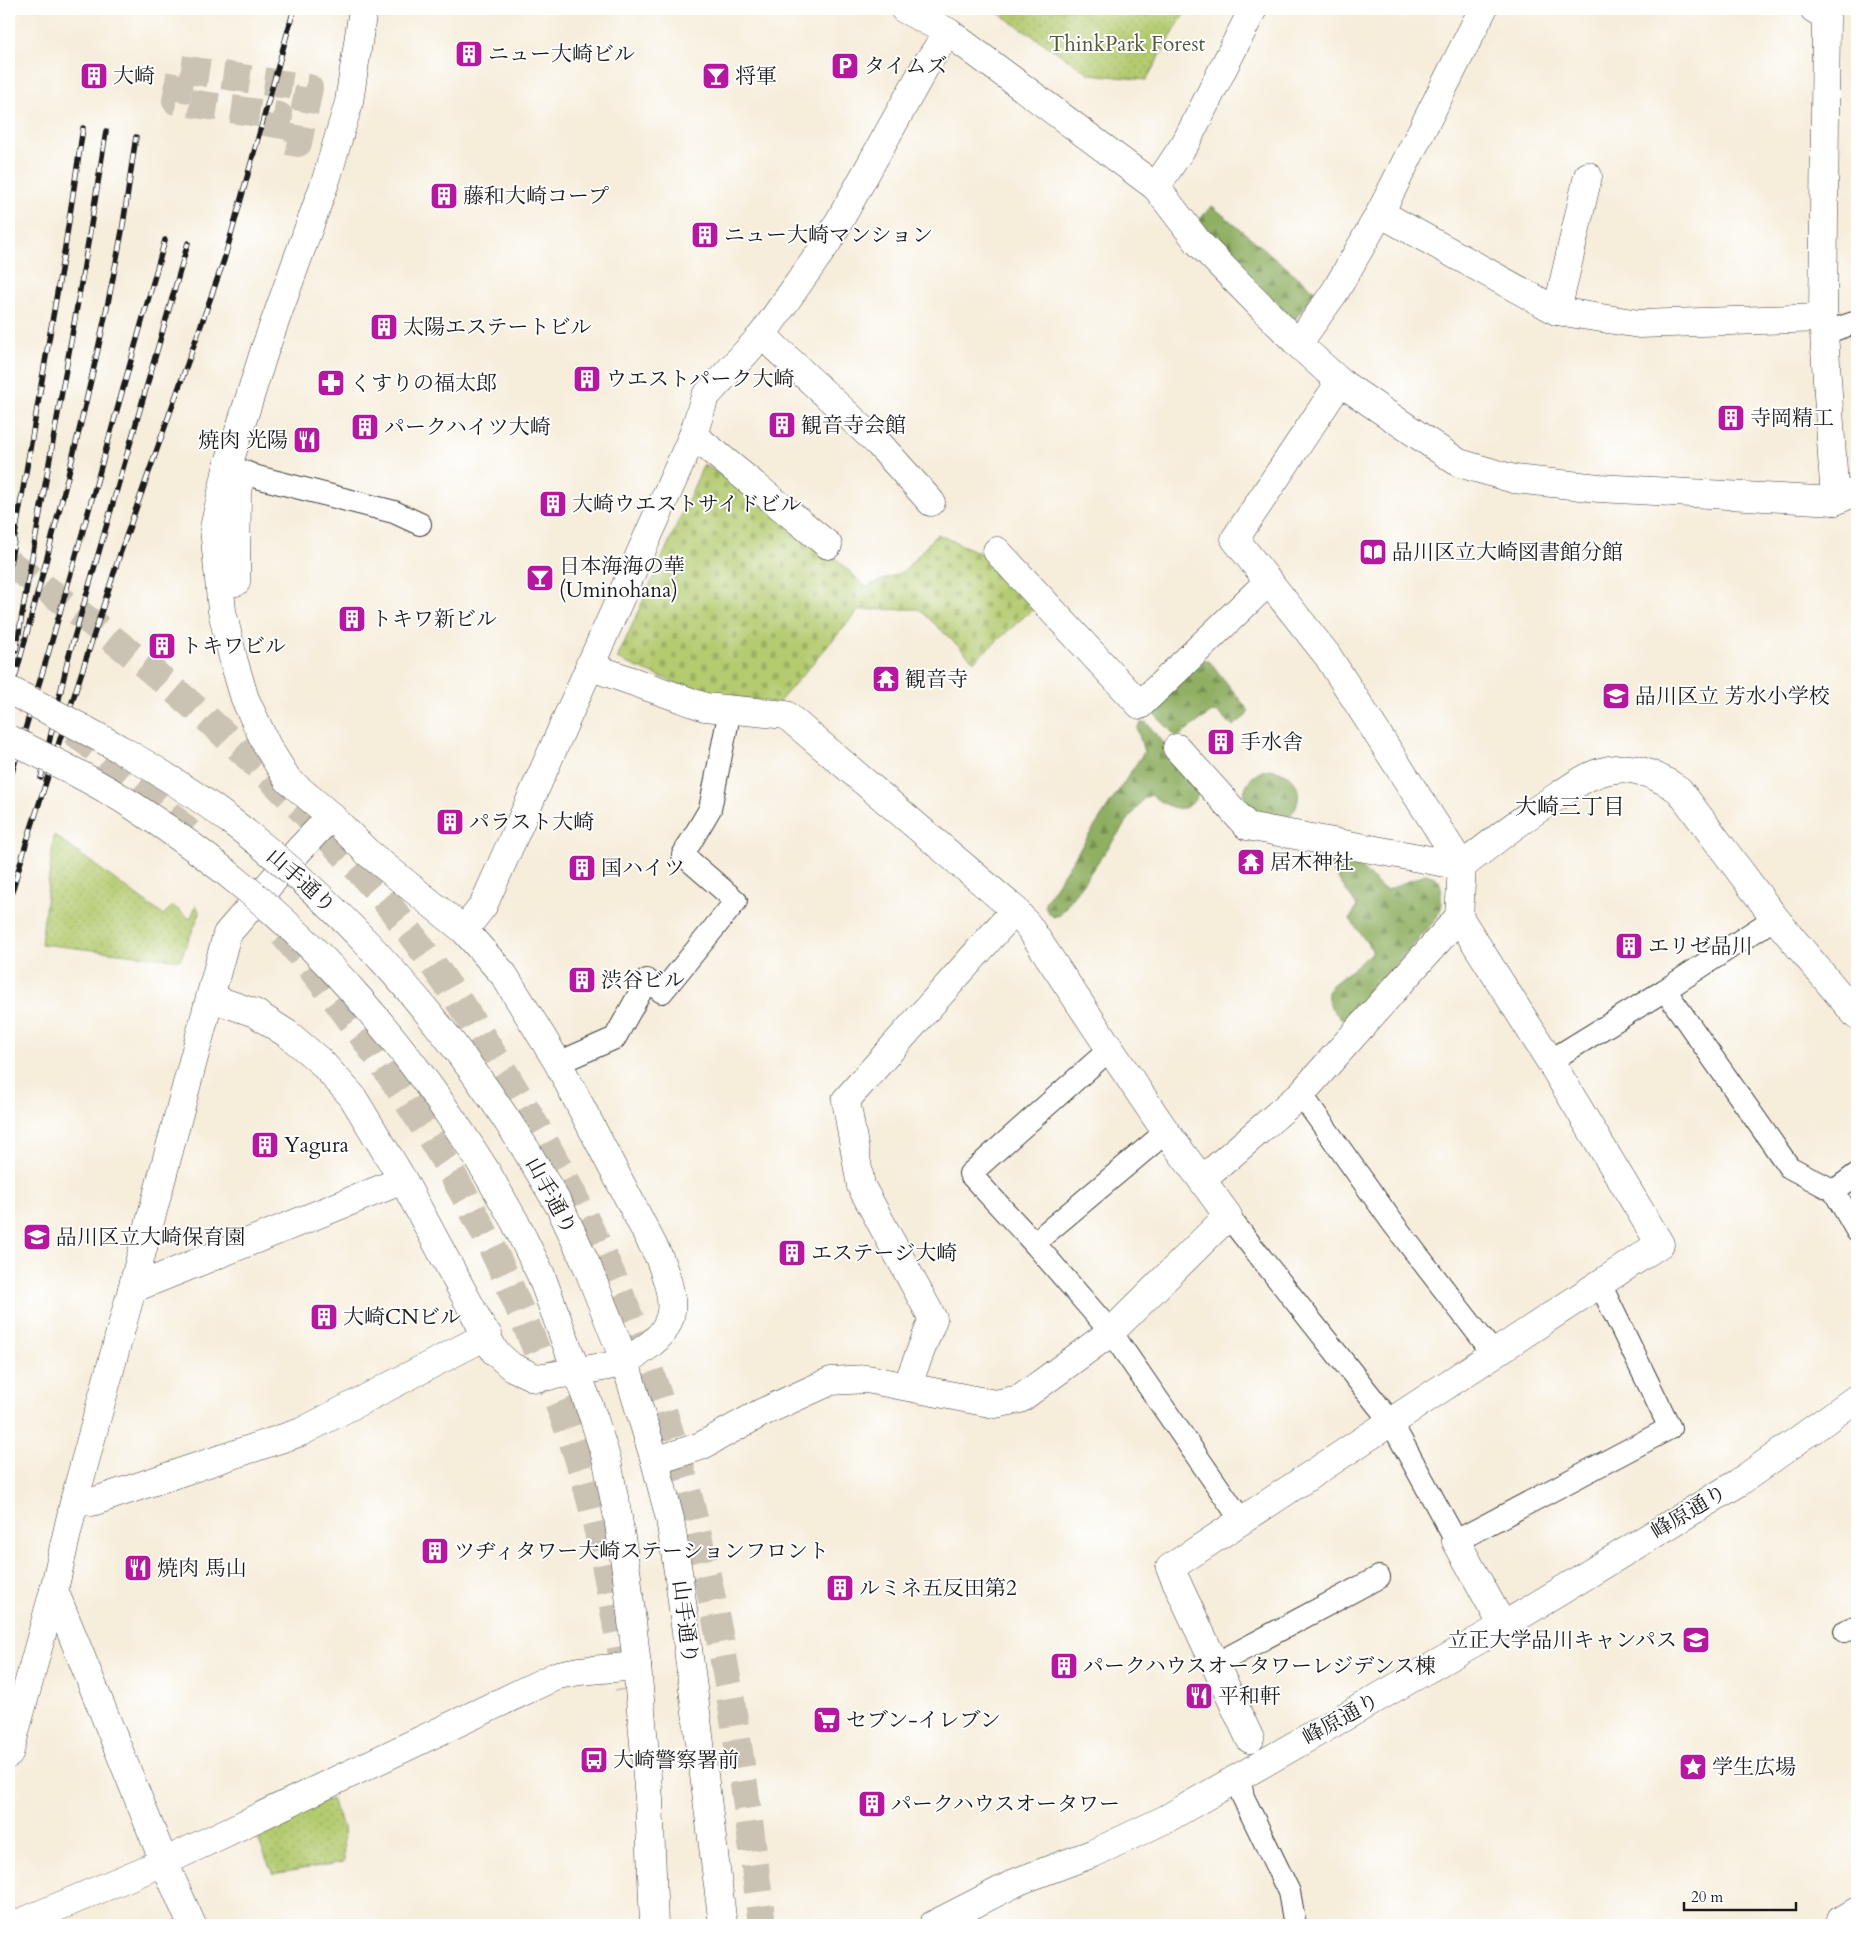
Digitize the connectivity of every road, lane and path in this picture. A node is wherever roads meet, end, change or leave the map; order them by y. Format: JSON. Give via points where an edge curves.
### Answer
{"nodes":[{"id":1,"x":363,"y":9,"type":"edge"},
{"id":2,"x":381,"y":9,"type":"edge"},
{"id":3,"x":904,"y":9,"type":"edge"},
{"id":4,"x":1253,"y":9,"type":"edge"},
{"id":5,"x":1483,"y":9,"type":"edge"},
{"id":6,"x":1814,"y":9,"type":"edge"},
{"id":7,"x":948,"y":32,"type":"junction"},
{"id":8,"x":1588,"y":176,"type":"dead end"},
{"id":9,"x":1156,"y":187,"type":"junction"},
{"id":10,"x":1380,"y":214,"type":"junction"},
{"id":11,"x":1557,"y":311,"type":"junction"},
{"id":12,"x":1857,"y":322,"type":"edge"},
{"id":13,"x":1824,"y":326,"type":"junction"},
{"id":14,"x":762,"y":335,"type":"junction"},
{"id":15,"x":1298,"y":344,"type":"junction"},
{"id":16,"x":1340,"y":382,"type":"junction"},
{"id":17,"x":693,"y":434,"type":"junction"},
{"id":18,"x":243,"y":471,"type":"junction"},
{"id":19,"x":1846,"y":496,"type":"edge"},
{"id":20,"x":931,"y":502,"type":"dead end"},
{"id":21,"x":420,"y":524,"type":"dead end"},
{"id":22,"x":828,"y":545,"type":"dead end"},
{"id":23,"x":997,"y":551,"type":"dead end"},
{"id":24,"x":1269,"y":581,"type":"junction"},
{"id":25,"x":589,"y":666,"type":"junction"},
{"id":26,"x":9,"y":690,"type":"edge"},
{"id":27,"x":730,"y":710,"type":"junction"},
{"id":28,"x":9,"y":739,"type":"edge"},
{"id":29,"x":1178,"y":748,"type":"dead end"},
{"id":30,"x":332,"y":816,"type":"junction"},
{"id":31,"x":1462,"y":866,"type":"junction"},
{"id":32,"x":1015,"y":910,"type":"junction"},
{"id":33,"x":1459,"y":917,"type":"junction"},
{"id":34,"x":1775,"y":918,"type":"junction"},
{"id":35,"x":464,"y":930,"type":"junction"},
{"id":36,"x":1665,"y":990,"type":"junction"},
{"id":37,"x":211,"y":998,"type":"junction"},
{"id":38,"x":1857,"y":1016,"type":"edge"},
{"id":39,"x":1110,"y":1049,"type":"junction"},
{"id":40,"x":1550,"y":1062,"type":"junction"},
{"id":41,"x":558,"y":1063,"type":"junction"},
{"id":42,"x":1301,"y":1094,"type":"junction"},
{"id":43,"x":1166,"y":1132,"type":"junction"},
{"id":44,"x":1857,"y":1174,"type":"edge"},
{"id":45,"x":403,"y":1180,"type":"junction"},
{"id":46,"x":1202,"y":1180,"type":"junction"},
{"id":47,"x":1834,"y":1191,"type":"junction"},
{"id":48,"x":1228,"y":1216,"type":"junction"},
{"id":49,"x":1857,"y":1231,"type":"edge"},
{"id":50,"x":1034,"y":1243,"type":"junction"},
{"id":51,"x":1600,"y":1284,"type":"junction"},
{"id":52,"x":132,"y":1289,"type":"junction"},
{"id":53,"x":1111,"y":1332,"type":"junction"},
{"id":54,"x":488,"y":1335,"type":"junction"},
{"id":55,"x":1494,"y":1354,"type":"junction"},
{"id":56,"x":625,"y":1362,"type":"junction"},
{"id":57,"x":576,"y":1372,"type":"junction"},
{"id":58,"x":906,"y":1386,"type":"junction"},
{"id":59,"x":1857,"y":1398,"type":"edge"},
{"id":60,"x":1391,"y":1422,"type":"junction"},
{"id":61,"x":655,"y":1461,"type":"junction"},
{"id":62,"x":75,"y":1498,"type":"junction"},
{"id":63,"x":1241,"y":1520,"type":"junction"},
{"id":64,"x":1456,"y":1541,"type":"junction"},
{"id":65,"x":1379,"y":1577,"type":"dead end"},
{"id":66,"x":54,"y":1590,"type":"junction"},
{"id":67,"x":1503,"y":1626,"type":"junction"},
{"id":68,"x":1216,"y":1664,"type":"junction"},
{"id":69,"x":637,"y":1666,"type":"junction"},
{"id":70,"x":1250,"y":1739,"type":"dead end"},
{"id":71,"x":9,"y":1754,"type":"edge"},
{"id":72,"x":1240,"y":1777,"type":"junction"},
{"id":73,"x":164,"y":1862,"type":"junction"},
{"id":74,"x":1857,"y":1911,"type":"edge"},
{"id":75,"x":15,"y":1925,"type":"edge"},
{"id":76,"x":192,"y":1925,"type":"edge"},
{"id":77,"x":654,"y":1925,"type":"edge"},
{"id":78,"x":723,"y":1925,"type":"edge"},
{"id":79,"x":933,"y":1925,"type":"edge"},
{"id":80,"x":1295,"y":1925,"type":"edge"},
{"id":81,"x":1844,"y":1925,"type":"edge"}],
"edges":[{"from":1,"to":30,"type":"street","via":[[349,102],[326,180],[262,358],[227,469],[214,528],[222,611],[244,699],[266,746],[288,780]]},
{"from":2,"to":18,"type":"street","via":[[366,105],[341,194]]},
{"from":3,"to":7,"type":"street"},
{"from":4,"to":9,"type":"street","via":[[1186,142]]},
{"from":5,"to":10,"type":"street"},
{"from":6,"to":13,"type":"street","via":[[1826,16]]},
{"from":7,"to":9,"type":"street"},
{"from":7,"to":14,"type":"street","via":[[926,65],[827,242]]},
{"from":8,"to":11,"type":"street"},
{"from":9,"to":15,"type":"street","via":[[1198,242]]},
{"from":10,"to":11,"type":"street"},
{"from":10,"to":15,"type":"street","via":[[1336,290]]},
{"from":11,"to":13,"type":"street","via":[[1639,324]]},
{"from":12,"to":13,"type":"lane"},
{"from":13,"to":19,"type":"street"},
{"from":14,"to":17,"type":"street","via":[[705,397]]},
{"from":14,"to":20,"type":"street","via":[[880,444]]},
{"from":15,"to":16,"type":"street"},
{"from":16,"to":19,"type":"street","via":[[1459,463],[1514,479],[1617,489]]},
{"from":16,"to":24,"type":"street","via":[[1235,539]]},
{"from":17,"to":22,"type":"street"},
{"from":17,"to":25,"type":"street"},
{"from":18,"to":21,"type":"lane","via":[[394,512]]},
{"from":18,"to":30,"type":"street","via":[[237,488],[235,568],[246,650],[259,692],[284,742],[299,770]]},
{"from":23,"to":24,"type":"street","via":[[1140,705]]},
{"from":24,"to":31,"type":"street","via":[[1327,655]]},
{"from":25,"to":27,"type":"street","via":[[705,707]]},
{"from":25,"to":35,"type":"street","via":[[483,906]]},
{"from":26,"to":56,"type":"street","name":"山手通り","bridge":true,"via":[[101,737],[235,825],[316,893],[394,971],[492,1096],[560,1207]]},
{"from":27,"to":32,"type":"street","via":[[786,715]]},
{"from":27,"to":41,"type":"lane","via":[[710,809],[683,855],[736,902],[662,992],[647,980],[615,1038]]},
{"from":28,"to":57,"type":"street","name":"山手通り","bridge":true,"via":[[135,806],[214,863],[286,923],[355,993],[422,1076],[486,1171],[541,1276]]},
{"from":29,"to":31,"type":"street","via":[[1247,826]]},
{"from":30,"to":35,"type":"street","via":[[367,852]]},
{"from":30,"to":37,"type":"street","via":[[228,934]]},
{"from":31,"to":33,"type":"street"},
{"from":31,"to":34,"type":"street","via":[[1521,819],[1589,775],[1628,769],[1662,779],[1679,790]]},
{"from":32,"to":39,"type":"street"},
{"from":32,"to":58,"type":"street","via":[[846,1100],[861,1186],[933,1319]]},
{"from":33,"to":40,"type":"street"},
{"from":33,"to":42,"type":"street"},
{"from":34,"to":36,"type":"lane"},
{"from":34,"to":38,"type":"street"},
{"from":35,"to":41,"type":"street","via":[[504,975]]},
{"from":36,"to":40,"type":"lane"},
{"from":36,"to":47,"type":"lane","via":[[1789,1168]]},
{"from":37,"to":45,"type":"street","via":[[255,1014],[289,1035],[321,1062],[352,1096]]},
{"from":37,"to":52,"type":"street"},
{"from":39,"to":43,"type":"street"},
{"from":39,"to":50,"type":"lane","via":[[970,1174]]},
{"from":40,"to":51,"type":"street","via":[[1660,1244]]},
{"from":41,"to":56,"type":"street","via":[[668,1280],[672,1303],[668,1325],[656,1341]]},
{"from":42,"to":46,"type":"street"},
{"from":42,"to":55,"type":"lane","via":[[1395,1226]]},
{"from":43,"to":46,"type":"street"},
{"from":43,"to":50,"type":"lane"},
{"from":44,"to":47,"type":"lane"},
{"from":45,"to":52,"type":"street"},
{"from":45,"to":54,"type":"street"},
{"from":46,"to":48,"type":"street"},
{"from":47,"to":49,"type":"lane"},
{"from":48,"to":53,"type":"street"},
{"from":48,"to":60,"type":"lane"},
{"from":50,"to":53,"type":"lane"},
{"from":51,"to":55,"type":"street"},
{"from":51,"to":64,"type":"lane","via":[[1670,1428]]},
{"from":52,"to":62,"type":"street"},
{"from":53,"to":58,"type":"street","via":[[1020,1399],[995,1404]]},
{"from":53,"to":63,"type":"lane"},
{"from":54,"to":57,"type":"street","via":[[495,1352],[512,1368],[536,1378]]},
{"from":54,"to":62,"type":"street","via":[[301,1432],[92,1502]]},
{"from":55,"to":60,"type":"street"},
{"from":56,"to":57,"type":"street"},
{"from":56,"to":61,"type":"street","name":"山手通り"},
{"from":57,"to":69,"type":"street","name":"山手通り","via":[[607,1461],[627,1577]]},
{"from":58,"to":61,"type":"street","via":[[867,1379],[831,1381],[761,1413],[701,1446]]},
{"from":59,"to":67,"type":"street","name":"峰原通り","via":[[1738,1483]]},
{"from":60,"to":63,"type":"street"},
{"from":60,"to":64,"type":"lane"},
{"from":61,"to":78,"type":"street","name":"山手通り","via":[[670,1519],[679,1578]]},
{"from":62,"to":66,"type":"street"},
{"from":63,"to":68,"type":"street","via":[[1170,1568]]},
{"from":64,"to":67,"type":"street"},
{"from":65,"to":68,"type":"lane"},
{"from":66,"to":71,"type":"street"},
{"from":66,"to":73,"type":"street"},
{"from":67,"to":72,"type":"street","name":"峰原通り"},
{"from":68,"to":70,"type":"street"},
{"from":69,"to":73,"type":"street","via":[[558,1675]]},
{"from":69,"to":77,"type":"street","name":"山手通り","via":[[649,1799]]},
{"from":72,"to":79,"type":"street","name":"峰原通り","via":[[1166,1819],[1094,1854],[1019,1881]]},
{"from":72,"to":80,"type":"lane","via":[[1243,1797],[1289,1892]]},
{"from":73,"to":75,"type":"street"},
{"from":73,"to":76,"type":"street"},
{"from":74,"to":81,"type":"street","via":[[1842,1920]]}]}
